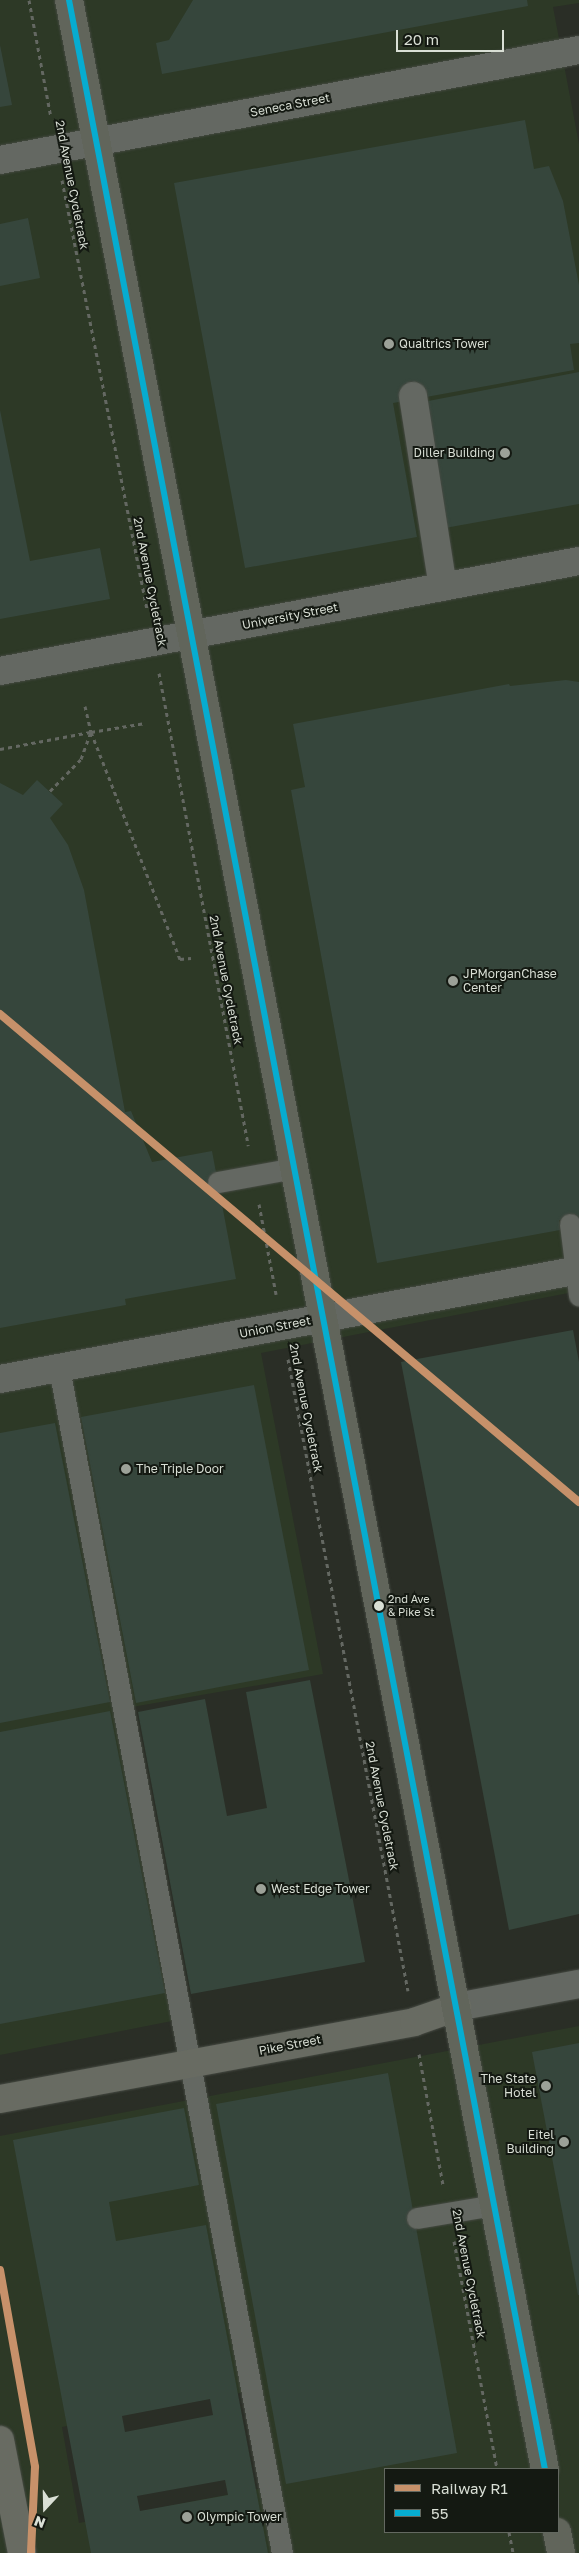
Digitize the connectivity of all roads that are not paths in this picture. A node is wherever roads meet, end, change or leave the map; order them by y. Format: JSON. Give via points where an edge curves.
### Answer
{"nodes":[{"id":1,"x":70,"y":0,"type":"edge"},
{"id":2,"x":579,"y":50,"type":"edge"},
{"id":3,"x":97,"y":142,"type":"junction"},
{"id":4,"x":0,"y":160,"type":"edge"},
{"id":5,"x":413,"y":396,"type":"dead end"},
{"id":6,"x":579,"y":561,"type":"edge"},
{"id":7,"x":443,"y":587,"type":"junction"},
{"id":8,"x":191,"y":635,"type":"junction"},
{"id":9,"x":0,"y":670,"type":"edge"},
{"id":10,"x":294,"y":1168,"type":"junction"},
{"id":11,"x":218,"y":1182,"type":"dead end"},
{"id":12,"x":570,"y":1224,"type":"dead end"},
{"id":13,"x":578,"y":1279,"type":"edge"},
{"id":14,"x":324,"y":1318,"type":"junction"},
{"id":15,"x":59,"y":1368,"type":"junction"},
{"id":16,"x":0,"y":1379,"type":"edge"},
{"id":17,"x":579,"y":1984,"type":"edge"},
{"id":18,"x":457,"y":2007,"type":"junction"},
{"id":19,"x":188,"y":2064,"type":"junction"},
{"id":20,"x":0,"y":2100,"type":"edge"},
{"id":21,"x":494,"y":2205,"type":"junction"},
{"id":22,"x":417,"y":2218,"type":"dead end"},
{"id":23,"x":0,"y":2440,"type":"edge"},
{"id":24,"x":545,"y":2468,"type":"edge"},
{"id":25,"x":557,"y":2533,"type":"edge"},
{"id":26,"x":22,"y":2553,"type":"edge"},
{"id":27,"x":282,"y":2553,"type":"edge"},
{"id":28,"x":561,"y":2553,"type":"edge"}],
"edges":[{"from":1,"to":3,"type":"main road"},
{"from":2,"to":3,"type":"street","name":"Seneca Street"},
{"from":3,"to":4,"type":"street","name":"Seneca Street"},
{"from":3,"to":8,"type":"main road"},
{"from":5,"to":7,"type":"street"},
{"from":6,"to":7,"type":"street","name":"University Street"},
{"from":7,"to":8,"type":"street","name":"University Street"},
{"from":8,"to":9,"type":"street","name":"University Street"},
{"from":8,"to":10,"type":"main road"},
{"from":10,"to":11,"type":"lane"},
{"from":10,"to":14,"type":"main road"},
{"from":12,"to":13,"type":"lane"},
{"from":13,"to":14,"type":"street","name":"Union Street"},
{"from":14,"to":15,"type":"street","name":"Union Street"},
{"from":14,"to":18,"type":"main road"},
{"from":15,"to":16,"type":"street","name":"Union Street"},
{"from":15,"to":19,"type":"lane"},
{"from":17,"to":18,"type":"street","name":"Pike Street"},
{"from":18,"to":19,"type":"main road","name":"Pike Street","via":[[414,2022]]},
{"from":18,"to":21,"type":"main road"},
{"from":19,"to":20,"type":"main road","name":"Pike Street"},
{"from":19,"to":27,"type":"lane"},
{"from":21,"to":22,"type":"lane"},
{"from":21,"to":24,"type":"main road"},
{"from":23,"to":26,"type":"main road"},
{"from":25,"to":28,"type":"main road"}]}
